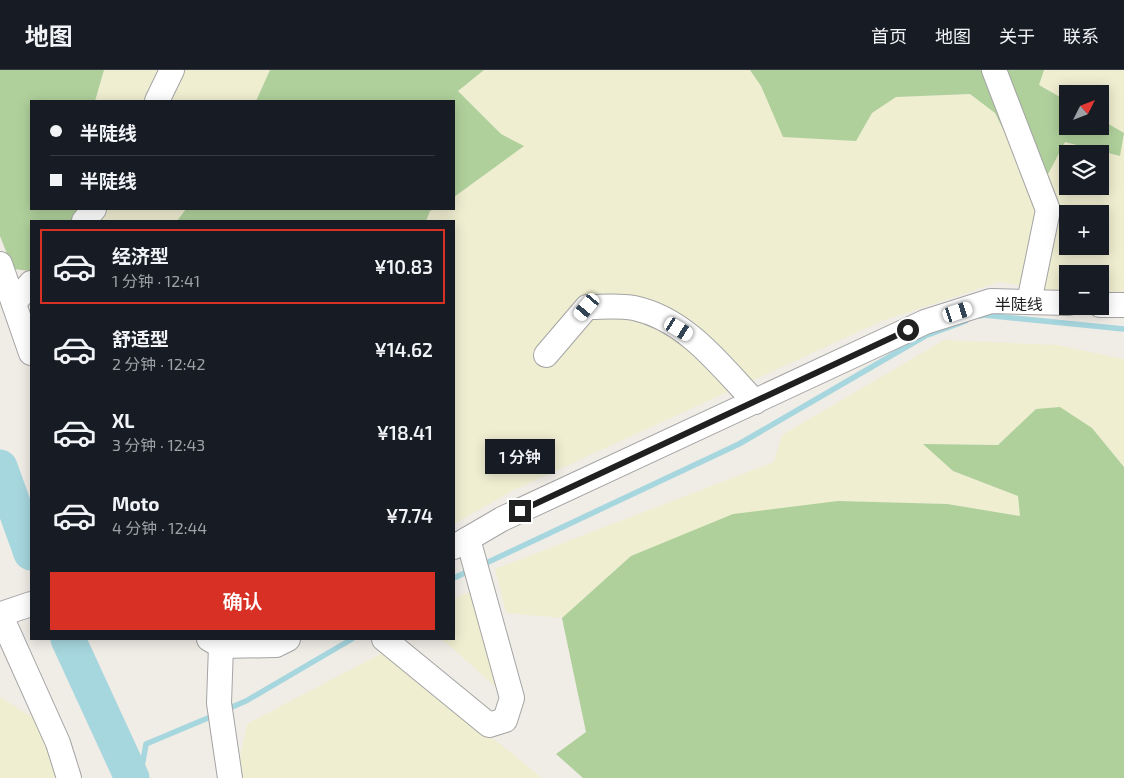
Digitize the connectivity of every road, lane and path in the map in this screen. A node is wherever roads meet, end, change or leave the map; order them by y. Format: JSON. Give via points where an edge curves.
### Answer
{"nodes":[{"id":1,"x":172,"y":70,"type":"edge"},
{"id":2,"x":994,"y":70,"type":"edge"},
{"id":3,"x":157,"y":100,"type":"edge"},
{"id":4,"x":93,"y":210,"type":"edge"},
{"id":5,"x":85,"y":220,"type":"edge"},
{"id":6,"x":0,"y":264,"type":"edge"},
{"id":7,"x":30,"y":283,"type":"edge"},
{"id":8,"x":1029,"y":302,"type":"junction"},
{"id":9,"x":14,"y":303,"type":"junction"},
{"id":10,"x":1059,"y":303,"type":"edge"},
{"id":11,"x":1109,"y":304,"type":"edge"},
{"id":12,"x":1124,"y":305,"type":"edge"},
{"id":13,"x":30,"y":350,"type":"edge"},
{"id":14,"x":546,"y":355,"type":"dead end"},
{"id":15,"x":755,"y":402,"type":"junction"},
{"id":16,"x":465,"y":547,"type":"edge"},
{"id":17,"x":30,"y":604,"type":"edge"},
{"id":18,"x":0,"y":614,"type":"edge"},
{"id":19,"x":286,"y":640,"type":"edge"},
{"id":20,"x":385,"y":640,"type":"edge"},
{"id":21,"x":215,"y":642,"type":"edge"},
{"id":22,"x":69,"y":778,"type":"edge"},
{"id":23,"x":230,"y":778,"type":"edge"}],
"edges":[{"from":1,"to":3,"type":"street"},
{"from":2,"to":8,"type":"street","via":[[1048,210]]},
{"from":4,"to":5,"type":"street"},
{"from":6,"to":9,"type":"street"},
{"from":7,"to":9,"type":"street"},
{"from":8,"to":10,"type":"street","name":"半陡线"},
{"from":8,"to":15,"type":"street","name":"半陡线","via":[[991,301],[925,322]]},
{"from":9,"to":13,"type":"street"},
{"from":11,"to":12,"type":"street"},
{"from":14,"to":15,"type":"street","via":[[587,307],[633,308],[667,321],[692,336]]},
{"from":15,"to":16,"type":"street","name":"半陡线","via":[[502,519]]},
{"from":16,"to":20,"type":"street","via":[[480,580],[512,698],[505,720],[489,725]]},
{"from":17,"to":18,"type":"street"},
{"from":18,"to":22,"type":"street","via":[[58,742]]},
{"from":19,"to":21,"type":"street","via":[[276,645]]},
{"from":21,"to":23,"type":"street","via":[[220,714]]}]}
